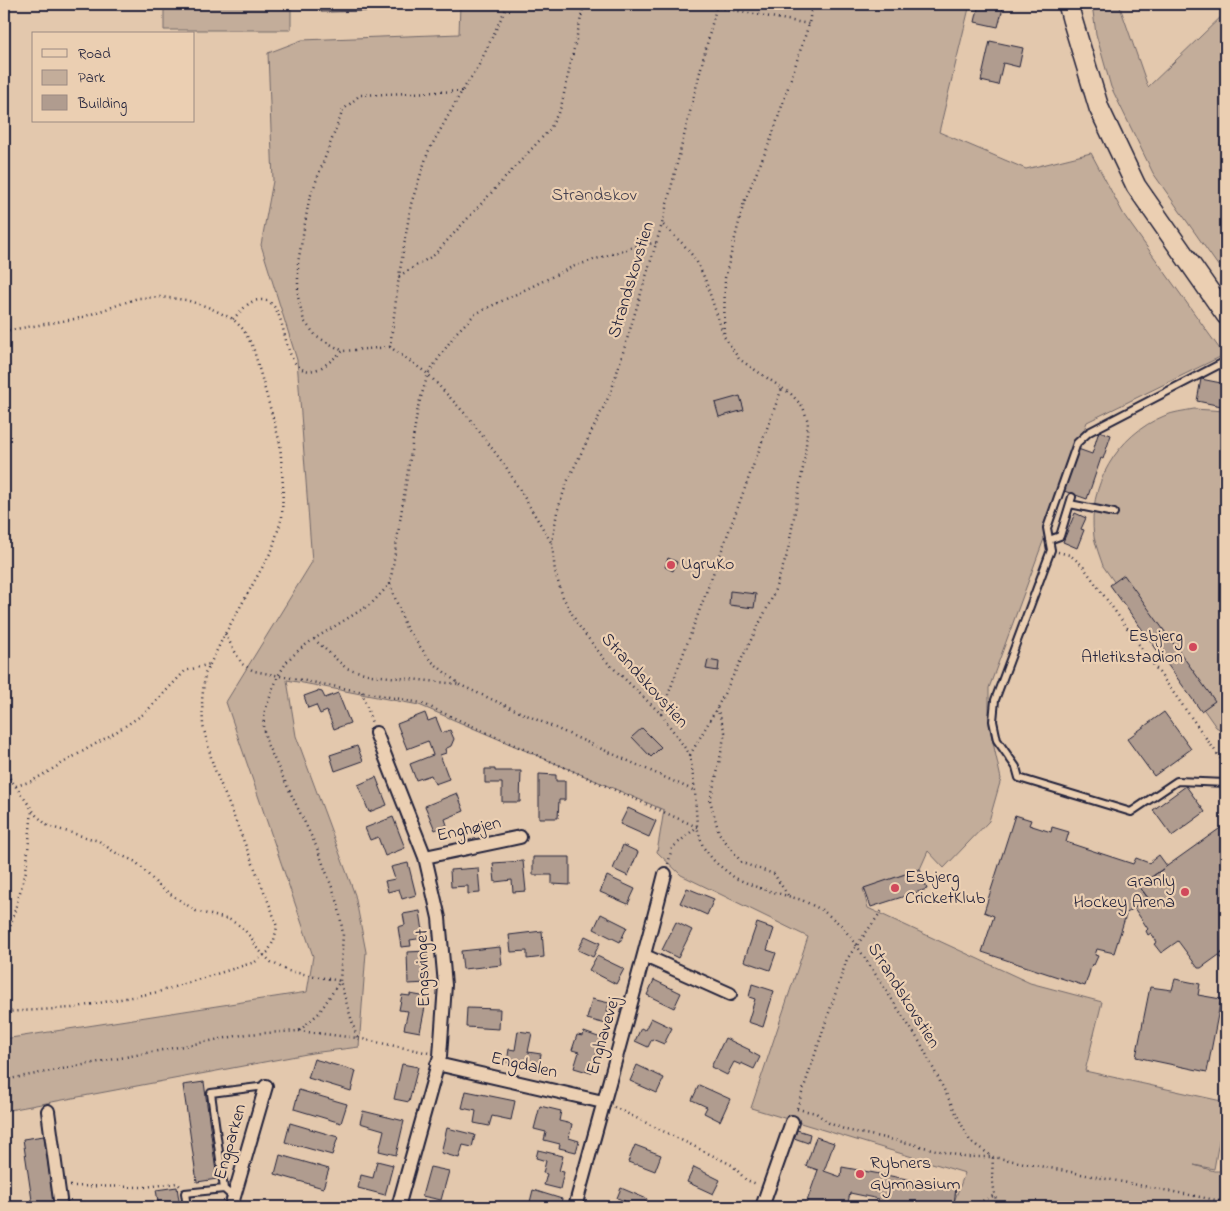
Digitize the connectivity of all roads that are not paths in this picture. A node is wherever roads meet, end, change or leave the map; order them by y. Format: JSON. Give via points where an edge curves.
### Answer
{"nodes":[{"id":1,"x":1068,"y":4,"type":"edge"},
{"id":2,"x":1226,"y":315,"type":"edge"},
{"id":3,"x":1226,"y":362,"type":"edge"},
{"id":4,"x":1114,"y":513,"type":"dead end"},
{"id":5,"x":1049,"y":540,"type":"junction"},
{"id":6,"x":376,"y":733,"type":"road end"},
{"id":7,"x":1226,"y":783,"type":"edge"},
{"id":8,"x":520,"y":837,"type":"dead end"},
{"id":9,"x":425,"y":857,"type":"junction"},
{"id":10,"x":665,"y":874,"type":"road end"},
{"id":11,"x":644,"y":956,"type":"junction"},
{"id":12,"x":730,"y":994,"type":"dead end"},
{"id":13,"x":438,"y":1060,"type":"junction"},
{"id":14,"x":266,"y":1086,"type":"joint"},
{"id":15,"x":603,"y":1102,"type":"junction"},
{"id":16,"x":48,"y":1111,"type":"dead end"},
{"id":17,"x":792,"y":1122,"type":"road end"},
{"id":18,"x":229,"y":1198,"type":"edge"},
{"id":19,"x":61,"y":1207,"type":"edge"},
{"id":20,"x":187,"y":1207,"type":"edge"},
{"id":21,"x":398,"y":1207,"type":"edge"},
{"id":22,"x":576,"y":1207,"type":"edge"},
{"id":23,"x":762,"y":1207,"type":"edge"}],
"edges":[{"from":1,"to":2,"type":"street","via":[[1099,108],[1136,186]]},
{"from":3,"to":5,"type":"lane","via":[[1089,432],[1077,443],[1047,528]]},
{"from":4,"to":5,"type":"lane","via":[[1071,501],[1060,536]]},
{"from":5,"to":7,"type":"lane","via":[[1051,550],[996,700],[993,721],[997,740],[1016,767],[1019,778],[1131,812],[1178,781]]},
{"from":6,"to":9,"type":"street","name":"Engsvinget"},
{"from":8,"to":9,"type":"street","name":"Enghøjen"},
{"from":9,"to":13,"type":"street","name":"Engsvinget","via":[[439,918],[445,985]]},
{"from":10,"to":11,"type":"street","name":"Enghavevej"},
{"from":11,"to":12,"type":"street"},
{"from":11,"to":15,"type":"street","name":"Enghavevej"},
{"from":13,"to":15,"type":"street","name":"Engdalen"},
{"from":13,"to":21,"type":"street","name":"Engsvinget"},
{"from":14,"to":18,"type":"street","name":"Engparken"},
{"from":14,"to":18,"type":"lane","via":[[211,1093]]},
{"from":15,"to":22,"type":"street","name":"Enghavevej"},
{"from":16,"to":19,"type":"street"},
{"from":17,"to":23,"type":"street"},
{"from":18,"to":20,"type":"lane","via":[[185,1193]]}]}
